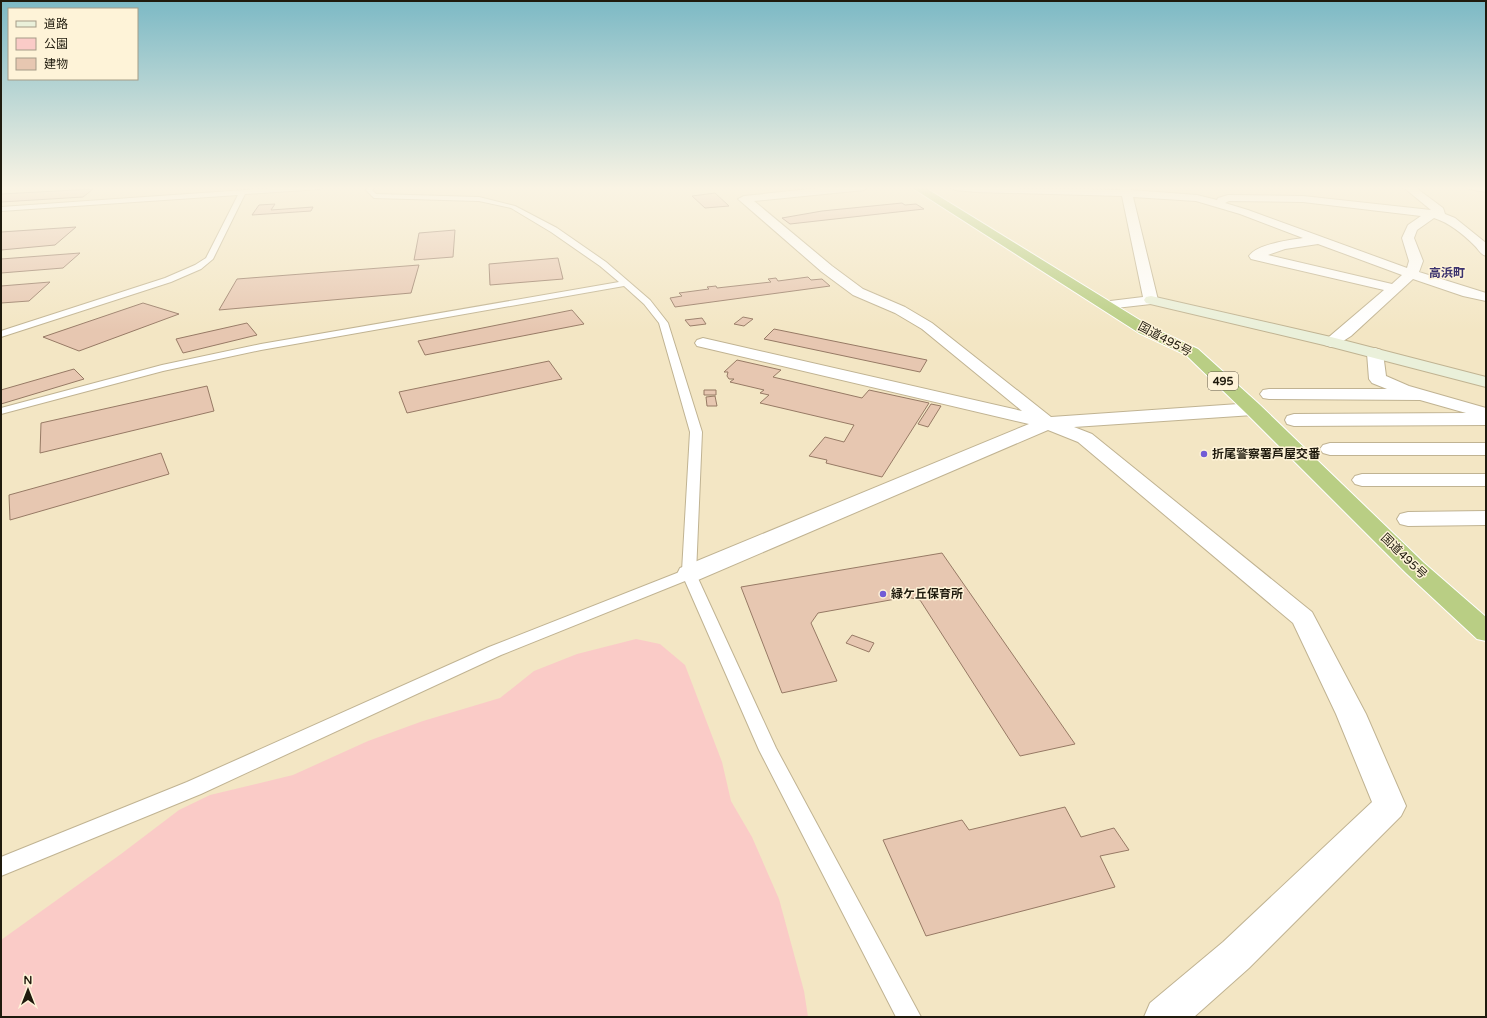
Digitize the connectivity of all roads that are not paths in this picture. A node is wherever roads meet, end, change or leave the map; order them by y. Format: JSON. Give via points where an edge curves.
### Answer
{"nodes":[{"id":1,"x":221,"y":235,"type":"edge"},
{"id":2,"x":561,"y":235,"type":"edge"},
{"id":3,"x":786,"y":235,"type":"edge"},
{"id":4,"x":993,"y":235,"type":"edge"},
{"id":5,"x":1136,"y":235,"type":"edge"},
{"id":6,"x":1305,"y":235,"type":"edge"},
{"id":7,"x":1409,"y":235,"type":"edge"},
{"id":8,"x":1469,"y":235,"type":"edge"},
{"id":9,"x":1320,"y":240,"type":"junction"},
{"id":10,"x":1486,"y":252,"type":"edge"},
{"id":11,"x":1411,"y":274,"type":"junction"},
{"id":12,"x":624,"y":284,"type":"junction"},
{"id":13,"x":1396,"y":289,"type":"junction"},
{"id":14,"x":1486,"y":297,"type":"edge"},
{"id":15,"x":1151,"y":300,"type":"junction"},
{"id":16,"x":1107,"y":305,"type":"junction"},
{"id":17,"x":1,"y":334,"type":"edge"},
{"id":18,"x":1331,"y":342,"type":"junction"},
{"id":19,"x":703,"y":343,"type":"dead end"},
{"id":20,"x":1375,"y":353,"type":"junction"},
{"id":21,"x":1486,"y":382,"type":"edge"},
{"id":22,"x":1269,"y":394,"type":"dead end"},
{"id":23,"x":1420,"y":395,"type":"junction"},
{"id":24,"x":1253,"y":409,"type":"junction"},
{"id":25,"x":1,"y":411,"type":"edge"},
{"id":26,"x":1486,"y":413,"type":"edge"},
{"id":27,"x":1486,"y":419,"type":"edge"},
{"id":28,"x":1294,"y":420,"type":"dead end"},
{"id":29,"x":1048,"y":423,"type":"junction"},
{"id":30,"x":1330,"y":449,"type":"dead end"},
{"id":31,"x":1486,"y":449,"type":"edge"},
{"id":32,"x":1362,"y":480,"type":"dead end"},
{"id":33,"x":1486,"y":480,"type":"edge"},
{"id":34,"x":1486,"y":518,"type":"edge"},
{"id":35,"x":1408,"y":519,"type":"dead end"},
{"id":36,"x":689,"y":574,"type":"junction"},
{"id":37,"x":1486,"y":632,"type":"edge"},
{"id":38,"x":1,"y":867,"type":"edge"},
{"id":39,"x":909,"y":1017,"type":"edge"},
{"id":40,"x":1164,"y":1017,"type":"edge"}],
"edges":[{"from":1,"to":17,"type":"lane","via":[[209,259],[198,267],[168,280]]},
{"from":2,"to":12,"type":"lane","via":[[603,264]]},
{"from":3,"to":29,"type":"street","via":[[858,292],[900,310],[927,326]]},
{"from":4,"to":16,"type":"highway","name":"国道495号","number":"495"},
{"from":5,"to":15,"type":"street"},
{"from":6,"to":9,"type":"street"},
{"from":7,"to":11,"type":"street","via":[[1408,238],[1416,261]]},
{"from":8,"to":10,"type":"street"},
{"from":9,"to":11,"type":"street"},
{"from":9,"to":13,"type":"street","via":[[1294,243],[1264,251],[1256,256]]},
{"from":11,"to":13,"type":"street"},
{"from":11,"to":14,"type":"street"},
{"from":12,"to":25,"type":"lane","via":[[261,347],[162,368]]},
{"from":12,"to":36,"type":"lane","via":[[647,302],[663,322],[696,432]]},
{"from":13,"to":18,"type":"street"},
{"from":15,"to":16,"type":"street"},
{"from":15,"to":18,"type":"street"},
{"from":16,"to":24,"type":"highway","name":"国道495号","number":"495","via":[[1145,330],[1192,352]]},
{"from":18,"to":20,"type":"street"},
{"from":19,"to":29,"type":"street"},
{"from":20,"to":21,"type":"street"},
{"from":20,"to":23,"type":"street","via":[[1378,379]]},
{"from":22,"to":23,"type":"street"},
{"from":23,"to":26,"type":"street"},
{"from":24,"to":29,"type":"street"},
{"from":24,"to":37,"type":"highway","name":"国道495号","number":"495","via":[[1415,568]]},
{"from":27,"to":28,"type":"street"},
{"from":29,"to":36,"type":"street"},
{"from":29,"to":40,"type":"street","via":[[1085,438],[1303,618],[1351,714],[1390,806],[1236,955]]},
{"from":30,"to":31,"type":"street"},
{"from":32,"to":33,"type":"street"},
{"from":34,"to":35,"type":"street"},
{"from":36,"to":38,"type":"lane","via":[[495,651],[194,788]]},
{"from":36,"to":39,"type":"lane","via":[[768,750]]}]}
